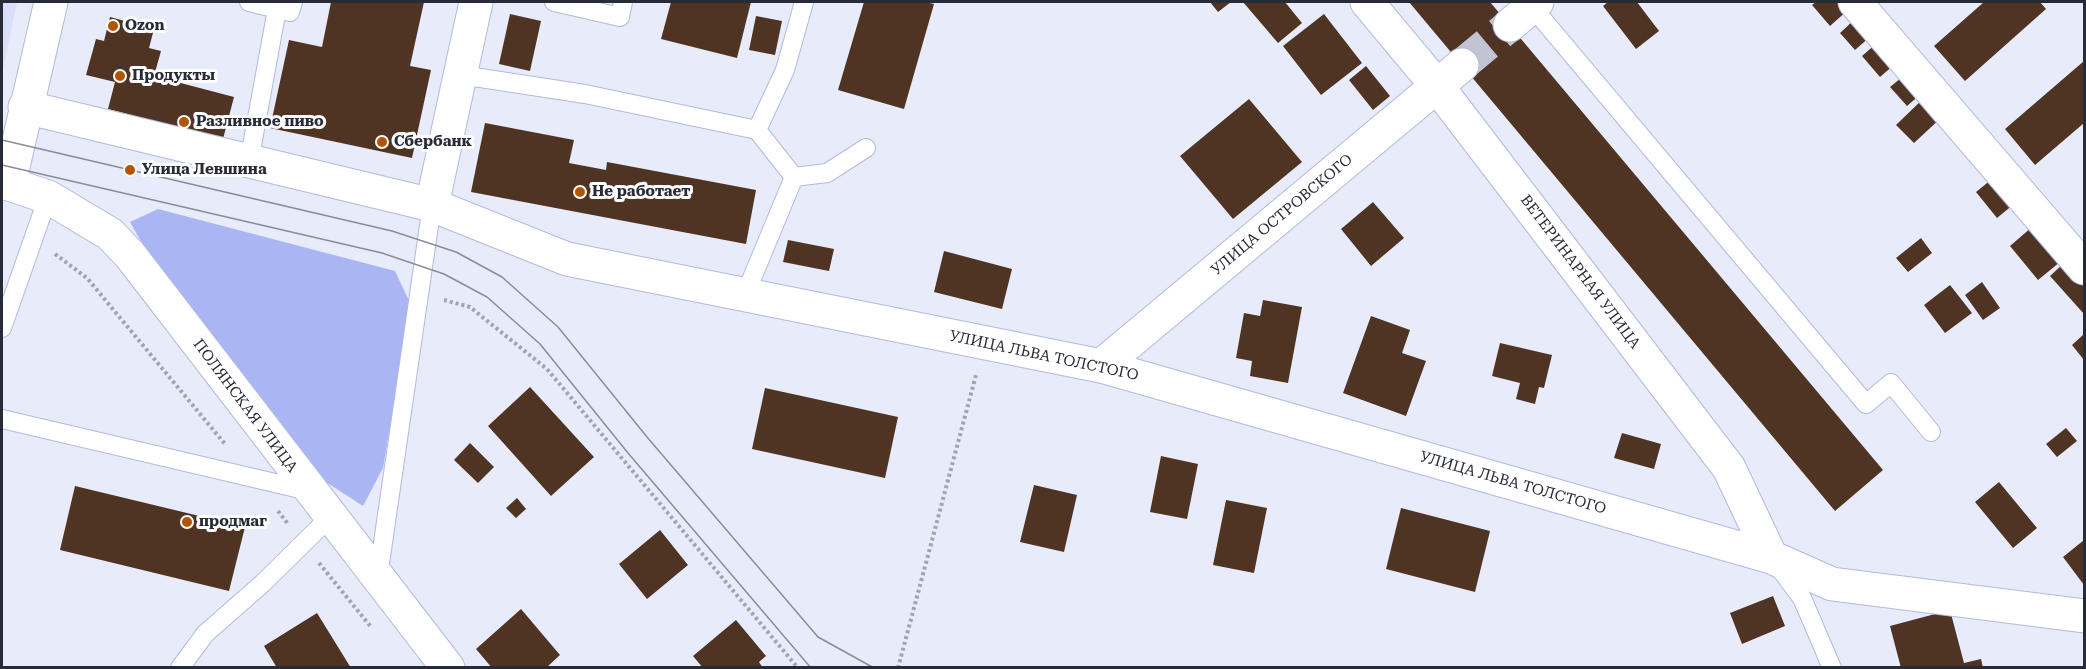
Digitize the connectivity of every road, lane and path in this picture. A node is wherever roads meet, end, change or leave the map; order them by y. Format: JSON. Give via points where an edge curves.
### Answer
{"nodes":[{"id":1,"x":51,"y":2,"type":"edge"},
{"id":2,"x":249,"y":2,"type":"edge"},
{"id":3,"x":476,"y":2,"type":"edge"},
{"id":4,"x":554,"y":2,"type":"edge"},
{"id":5,"x":623,"y":2,"type":"edge"},
{"id":6,"x":804,"y":2,"type":"edge"},
{"id":7,"x":1367,"y":2,"type":"edge"},
{"id":8,"x":1855,"y":2,"type":"edge"},
{"id":9,"x":285,"y":5,"type":"edge"},
{"id":10,"x":1527,"y":8,"type":"edge"},
{"id":11,"x":1462,"y":65,"type":"tunnel mouth"},
{"id":12,"x":461,"y":75,"type":"junction"},
{"id":13,"x":1437,"y":86,"type":"junction"},
{"id":14,"x":13,"y":105,"type":"edge"},
{"id":15,"x":757,"y":130,"type":"junction"},
{"id":16,"x":866,"y":148,"type":"dead end"},
{"id":17,"x":249,"y":162,"type":"junction"},
{"id":18,"x":794,"y":177,"type":"junction"},
{"id":19,"x":5,"y":183,"type":"edge"},
{"id":20,"x":48,"y":197,"type":"junction"},
{"id":21,"x":432,"y":205,"type":"junction"},
{"id":22,"x":2085,"y":268,"type":"edge"},
{"id":23,"x":745,"y":295,"type":"junction"},
{"id":24,"x":438,"y":298,"type":"dead end"},
{"id":25,"x":2,"y":328,"type":"edge"},
{"id":26,"x":985,"y":342,"type":"junction"},
{"id":27,"x":1101,"y":366,"type":"junction"},
{"id":28,"x":2,"y":419,"type":"edge"},
{"id":29,"x":1931,"y":432,"type":"dead end"},
{"id":30,"x":310,"y":492,"type":"junction"},
{"id":31,"x":330,"y":517,"type":"junction"},
{"id":32,"x":1772,"y":557,"type":"junction"},
{"id":33,"x":377,"y":579,"type":"junction"},
{"id":34,"x":2085,"y":616,"type":"edge"},
{"id":35,"x":180,"y":668,"type":"edge"},
{"id":36,"x":448,"y":668,"type":"edge"},
{"id":37,"x":798,"y":668,"type":"edge"},
{"id":38,"x":898,"y":668,"type":"edge"},
{"id":39,"x":1832,"y":668,"type":"edge"}],
"edges":[{"from":1,"to":14,"type":"street"},
{"from":2,"to":9,"type":"lane"},
{"from":3,"to":12,"type":"street"},
{"from":4,"to":5,"type":"lane","via":[[620,17]]},
{"from":6,"to":15,"type":"lane","via":[[785,70]]},
{"from":7,"to":13,"type":"street","name":"ВЕТЕРИНАРНАЯ УЛИЦА"},
{"from":8,"to":22,"type":"street"},
{"from":9,"to":17,"type":"lane"},
{"from":10,"to":29,"type":"lane","via":[[1866,404],[1891,383]]},
{"from":11,"to":13,"type":"street","name":"УЛИЦА ОСТРОВСКОГО"},
{"from":12,"to":15,"type":"lane","via":[[585,94]]},
{"from":12,"to":21,"type":"street"},
{"from":13,"to":27,"type":"street","name":"УЛИЦА ОСТРОВСКОГО"},
{"from":13,"to":32,"type":"street","name":"ВЕТЕРИНАРНАЯ УЛИЦА","via":[[1729,468]]},
{"from":14,"to":17,"type":"street","name":"УЛИЦА ЛЬВА ТОЛСТОГО"},
{"from":14,"to":19,"type":"street"},
{"from":15,"to":18,"type":"lane"},
{"from":16,"to":18,"type":"lane","via":[[826,173]]},
{"from":17,"to":21,"type":"street","name":"УЛИЦА ЛЬВА ТОЛСТОГО"},
{"from":18,"to":23,"type":"lane"},
{"from":19,"to":20,"type":"street","name":"ПОЛЯНСКАЯ УЛИЦА"},
{"from":20,"to":25,"type":"lane"},
{"from":20,"to":30,"type":"street","name":"ПОЛЯНСКАЯ УЛИЦА","via":[[110,234],[129,255]]},
{"from":21,"to":23,"type":"street","name":"УЛИЦА ЛЬВА ТОЛСТОГО","via":[[567,259]]},
{"from":21,"to":33,"type":"lane"},
{"from":23,"to":26,"type":"street","name":"УЛИЦА ЛЬВА ТОЛСТОГО"},
{"from":24,"to":37,"type":"path","via":[[470,307],[547,369]]},
{"from":26,"to":27,"type":"street","name":"УЛИЦА ЛЬВА ТОЛСТОГО"},
{"from":26,"to":38,"type":"path"},
{"from":27,"to":32,"type":"street","name":"УЛИЦА ЛЬВА ТОЛСТОГО"},
{"from":28,"to":30,"type":"lane"},
{"from":30,"to":31,"type":"street","name":"ПОЛЯНСКАЯ УЛИЦА"},
{"from":31,"to":33,"type":"street","name":"ПОЛЯНСКАЯ УЛИЦА"},
{"from":31,"to":35,"type":"lane","via":[[205,634]]},
{"from":32,"to":34,"type":"street","name":"УЛИЦА ЛЬВА ТОЛСТОГО","via":[[1832,584]]},
{"from":32,"to":39,"type":"lane","via":[[1802,598]]},
{"from":33,"to":36,"type":"street","name":"ПОЛЯНСКАЯ УЛИЦА"}]}
